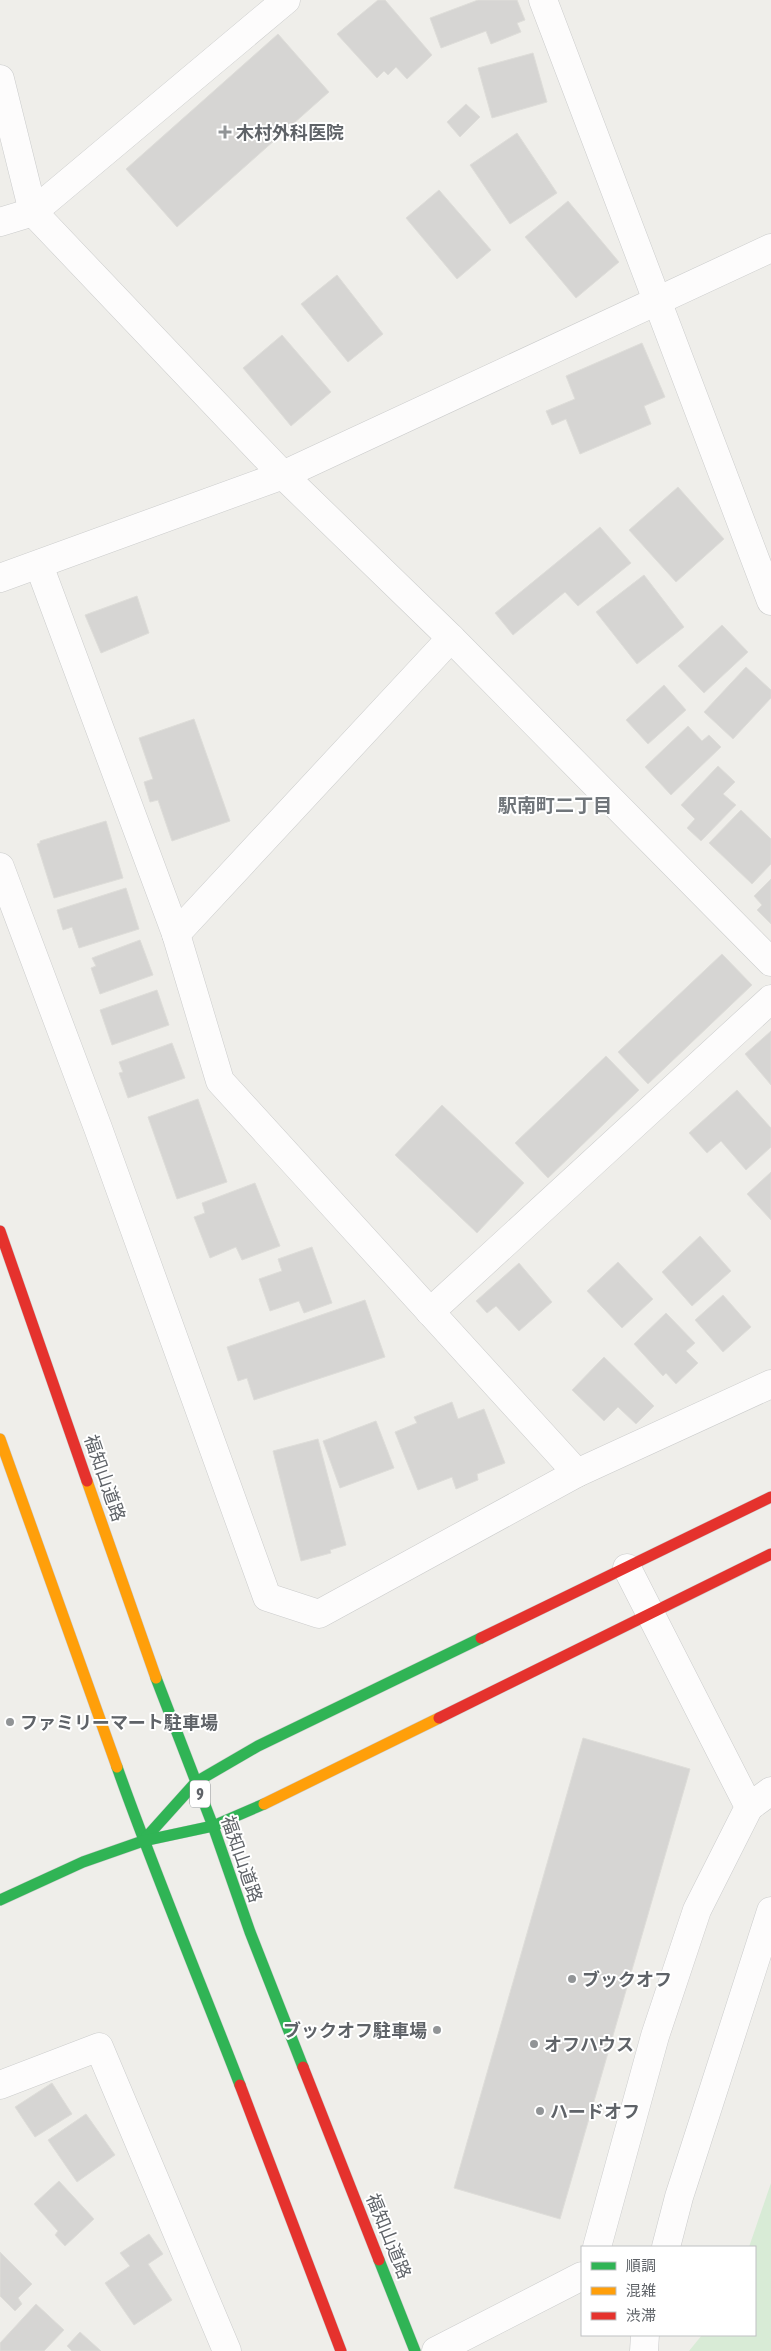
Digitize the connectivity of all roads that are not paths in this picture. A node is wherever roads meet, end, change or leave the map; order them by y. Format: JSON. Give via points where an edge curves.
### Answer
{"nodes":[{"id":1,"x":286,"y":0,"type":"edge"},
{"id":2,"x":544,"y":0,"type":"edge"},
{"id":3,"x":0,"y":79,"type":"edge"},
{"id":4,"x":33,"y":212,"type":"junction"},
{"id":5,"x":0,"y":222,"type":"edge"},
{"id":6,"x":771,"y":248,"type":"edge"},
{"id":7,"x":659,"y":301,"type":"junction"},
{"id":8,"x":283,"y":475,"type":"junction"},
{"id":9,"x":40,"y":565,"type":"junction"},
{"id":10,"x":0,"y":578,"type":"edge"},
{"id":11,"x":771,"y":601,"type":"edge"},
{"id":12,"x":451,"y":638,"type":"junction"},
{"id":13,"x":0,"y":867,"type":"edge"},
{"id":14,"x":176,"y":934,"type":"junction"},
{"id":15,"x":771,"y":962,"type":"edge"},
{"id":16,"x":771,"y":999,"type":"edge"},
{"id":17,"x":0,"y":1231,"type":"edge"},
{"id":18,"x":430,"y":1312,"type":"junction"},
{"id":19,"x":771,"y":1384,"type":"edge"},
{"id":20,"x":0,"y":1439,"type":"edge"},
{"id":21,"x":577,"y":1473,"type":"junction"},
{"id":22,"x":771,"y":1497,"type":"edge"},
{"id":23,"x":771,"y":1554,"type":"edge"},
{"id":24,"x":627,"y":1568,"type":"junction"},
{"id":25,"x":650,"y":1613,"type":"junction"},
{"id":26,"x":196,"y":1782,"type":"junction"},
{"id":27,"x":771,"y":1791,"type":"edge"},
{"id":28,"x":749,"y":1807,"type":"junction"},
{"id":29,"x":213,"y":1826,"type":"junction"},
{"id":30,"x":143,"y":1841,"type":"junction"},
{"id":31,"x":0,"y":1900,"type":"edge"},
{"id":32,"x":771,"y":1911,"type":"edge"},
{"id":33,"x":0,"y":2085,"type":"edge"},
{"id":34,"x":597,"y":2246,"type":"edge"},
{"id":35,"x":666,"y":2246,"type":"edge"},
{"id":36,"x":581,"y":2277,"type":"edge"},
{"id":37,"x":645,"y":2336,"type":"edge"},
{"id":38,"x":227,"y":2351,"type":"edge"},
{"id":39,"x":341,"y":2351,"type":"edge"},
{"id":40,"x":415,"y":2351,"type":"edge"},
{"id":41,"x":436,"y":2351,"type":"edge"},
{"id":42,"x":644,"y":2351,"type":"edge"}],
"edges":[{"from":1,"to":4,"type":"street"},
{"from":2,"to":7,"type":"street"},
{"from":3,"to":4,"type":"street"},
{"from":4,"to":5,"type":"street"},
{"from":4,"to":8,"type":"street"},
{"from":6,"to":7,"type":"street"},
{"from":7,"to":8,"type":"street"},
{"from":7,"to":11,"type":"street"},
{"from":8,"to":9,"type":"street"},
{"from":8,"to":12,"type":"street"},
{"from":9,"to":10,"type":"street"},
{"from":9,"to":14,"type":"street"},
{"from":12,"to":14,"type":"street"},
{"from":12,"to":15,"type":"street"},
{"from":13,"to":21,"type":"street","via":[[267,1597],[318,1614]]},
{"from":14,"to":18,"type":"street","via":[[220,1081]]},
{"from":16,"to":18,"type":"street"},
{"from":17,"to":26,"type":"main road","name":"福知山道路","number":"9","via":[[161,1693]]},
{"from":18,"to":21,"type":"street"},
{"from":19,"to":21,"type":"street"},
{"from":20,"to":30,"type":"main road"},
{"from":22,"to":24,"type":"main road"},
{"from":23,"to":25,"type":"main road"},
{"from":24,"to":25,"type":"street"},
{"from":24,"to":26,"type":"main road","via":[[258,1746]]},
{"from":25,"to":28,"type":"street"},
{"from":25,"to":29,"type":"main road","via":[[276,1799]]},
{"from":26,"to":29,"type":"main road","name":"福知山道路","number":"9"},
{"from":26,"to":30,"type":"main road"},
{"from":27,"to":28,"type":"street"},
{"from":28,"to":34,"type":"street","via":[[697,1910],[655,2036]]},
{"from":29,"to":30,"type":"main road"},
{"from":29,"to":40,"type":"main road","name":"福知山道路","number":"9","via":[[250,1932]]},
{"from":30,"to":31,"type":"main road","via":[[83,1862]]},
{"from":30,"to":39,"type":"main road","via":[[190,1954]]},
{"from":32,"to":35,"type":"street"},
{"from":33,"to":38,"type":"street","via":[[99,2047]]},
{"from":36,"to":41,"type":"street"},
{"from":37,"to":42,"type":"street"}]}
